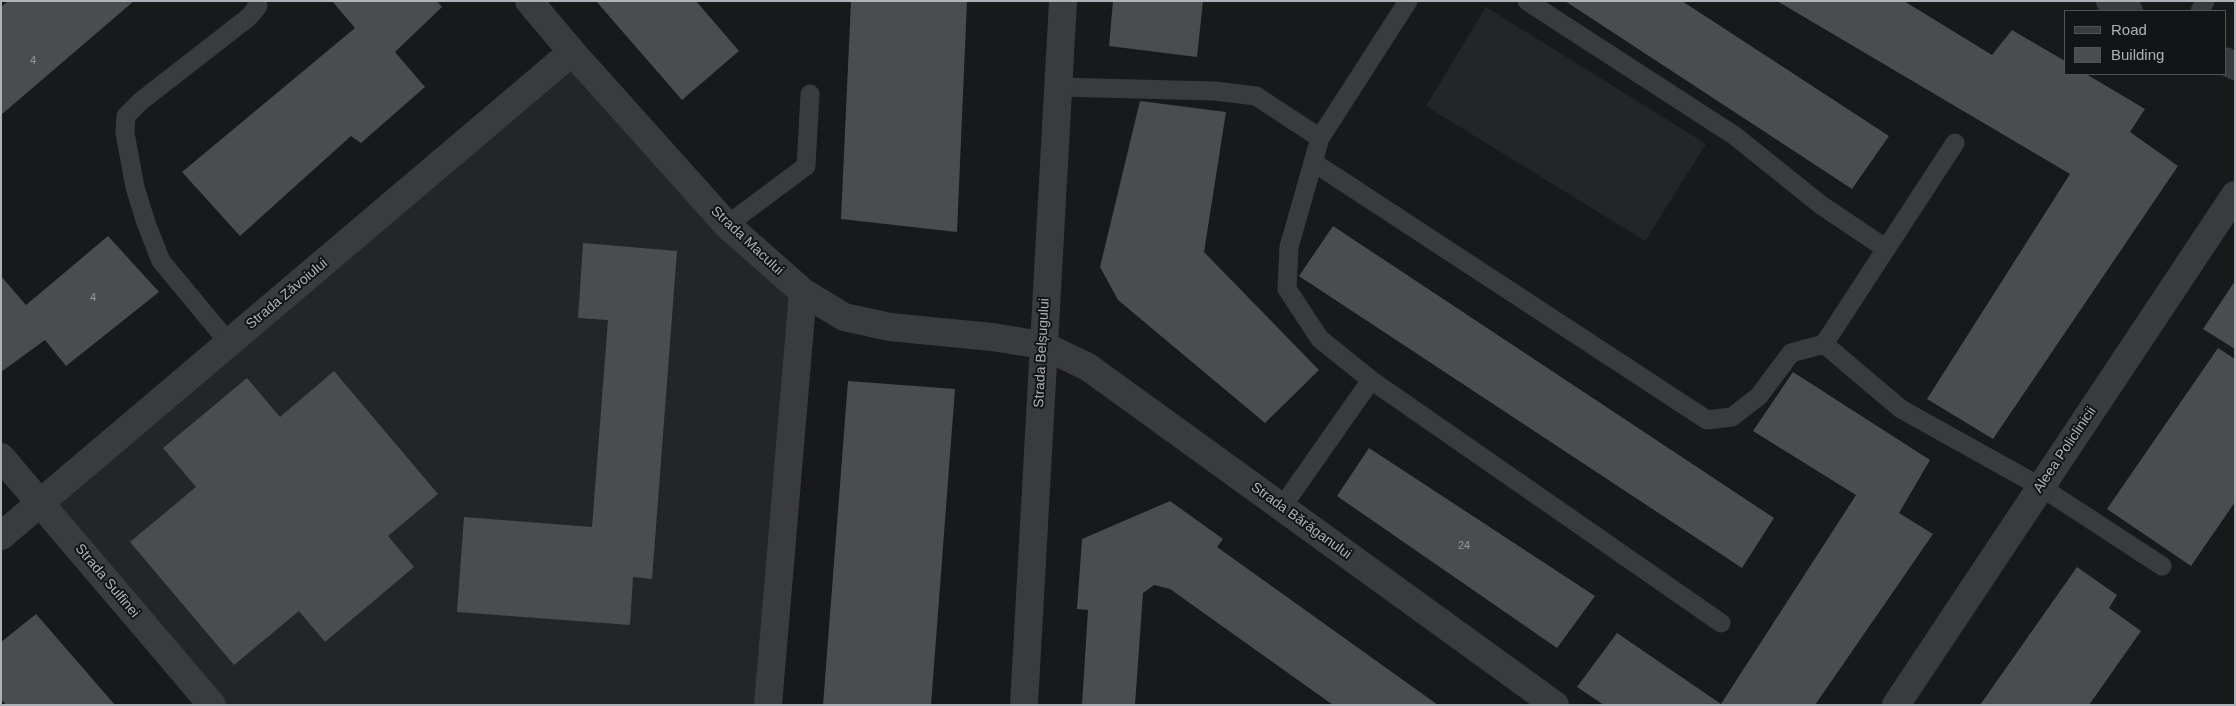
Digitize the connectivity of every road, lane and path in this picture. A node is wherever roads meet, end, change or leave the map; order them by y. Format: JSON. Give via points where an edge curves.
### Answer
{"nodes":[{"id":1,"x":258,"y":1,"type":"edge"},
{"id":2,"x":529,"y":1,"type":"edge"},
{"id":3,"x":1063,"y":1,"type":"edge"},
{"id":4,"x":1408,"y":1,"type":"edge"},
{"id":5,"x":1527,"y":1,"type":"edge"},
{"id":6,"x":2110,"y":1,"type":"edge"},
{"id":7,"x":2127,"y":10,"type":"edge"},
{"id":8,"x":572,"y":52,"type":"junction"},
{"id":9,"x":1058,"y":87,"type":"junction"},
{"id":10,"x":810,"y":94,"type":"dead end"},
{"id":11,"x":1320,"y":138,"type":"junction"},
{"id":12,"x":1954,"y":142,"type":"dead end"},
{"id":13,"x":1313,"y":162,"type":"junction"},
{"id":14,"x":2235,"y":195,"type":"edge"},
{"id":15,"x":727,"y":226,"type":"junction"},
{"id":16,"x":1885,"y":248,"type":"junction"},
{"id":17,"x":803,"y":292,"type":"junction"},
{"id":18,"x":229,"y":343,"type":"junction"},
{"id":19,"x":1824,"y":344,"type":"junction"},
{"id":20,"x":1042,"y":345,"type":"junction"},
{"id":21,"x":1371,"y":380,"type":"junction"},
{"id":22,"x":1,"y":457,"type":"edge"},
{"id":23,"x":2041,"y":487,"type":"junction"},
{"id":24,"x":40,"y":503,"type":"junction"},
{"id":25,"x":1282,"y":508,"type":"junction"},
{"id":26,"x":1,"y":536,"type":"edge"},
{"id":27,"x":2162,"y":566,"type":"dead end"},
{"id":28,"x":1721,"y":623,"type":"dead end"},
{"id":29,"x":1545,"y":702,"type":"edge"},
{"id":30,"x":212,"y":705,"type":"edge"},
{"id":31,"x":768,"y":705,"type":"edge"},
{"id":32,"x":1024,"y":705,"type":"edge"},
{"id":33,"x":1896,"y":705,"type":"edge"}],
"edges":[{"from":1,"to":18,"type":"lane","via":[[249,17],[141,101],[126,116],[124,133],[135,187],[161,261]]},
{"from":2,"to":8,"type":"street","name":"Strada Macului"},
{"from":3,"to":9,"type":"street","name":"Strada Belșugului"},
{"from":4,"to":11,"type":"lane"},
{"from":5,"to":16,"type":"lane","via":[[1735,136],[1822,205]]},
{"from":6,"to":7,"type":"street"},
{"from":8,"to":15,"type":"street","name":"Strada Macului"},
{"from":8,"to":18,"type":"street","name":"Strada Zăvoiului"},
{"from":9,"to":11,"type":"lane","via":[[1215,91],[1256,96]]},
{"from":9,"to":20,"type":"street","name":"Strada Belșugului"},
{"from":10,"to":15,"type":"lane","via":[[806,166]]},
{"from":11,"to":13,"type":"lane"},
{"from":12,"to":16,"type":"lane"},
{"from":13,"to":19,"type":"lane","via":[[1707,420],[1732,417],[1759,396],[1791,353]]},
{"from":13,"to":21,"type":"lane","via":[[1289,247],[1287,289],[1320,339]]},
{"from":14,"to":23,"type":"street","name":"Aleea Policlinicii"},
{"from":15,"to":17,"type":"street","name":"Strada Macului"},
{"from":16,"to":19,"type":"lane"},
{"from":17,"to":20,"type":"street","name":"Strada Macului","via":[[844,317],[890,327]]},
{"from":17,"to":31,"type":"street"},
{"from":18,"to":24,"type":"street","name":"Strada Zăvoiului"},
{"from":19,"to":23,"type":"lane","via":[[1901,408]]},
{"from":20,"to":25,"type":"street","name":"Strada Bărăganului","via":[[1088,367]]},
{"from":20,"to":32,"type":"street","name":"Strada Belșugului"},
{"from":21,"to":25,"type":"lane"},
{"from":21,"to":28,"type":"lane"},
{"from":22,"to":24,"type":"street","name":"Strada Sulfinei"},
{"from":23,"to":27,"type":"lane"},
{"from":23,"to":33,"type":"street","name":"Aleea Policlinicii"},
{"from":24,"to":26,"type":"street","name":"Strada Zăvoiului"},
{"from":24,"to":30,"type":"street","name":"Strada Sulfinei"},
{"from":25,"to":29,"type":"street","name":"Strada Bărăganului"}]}
